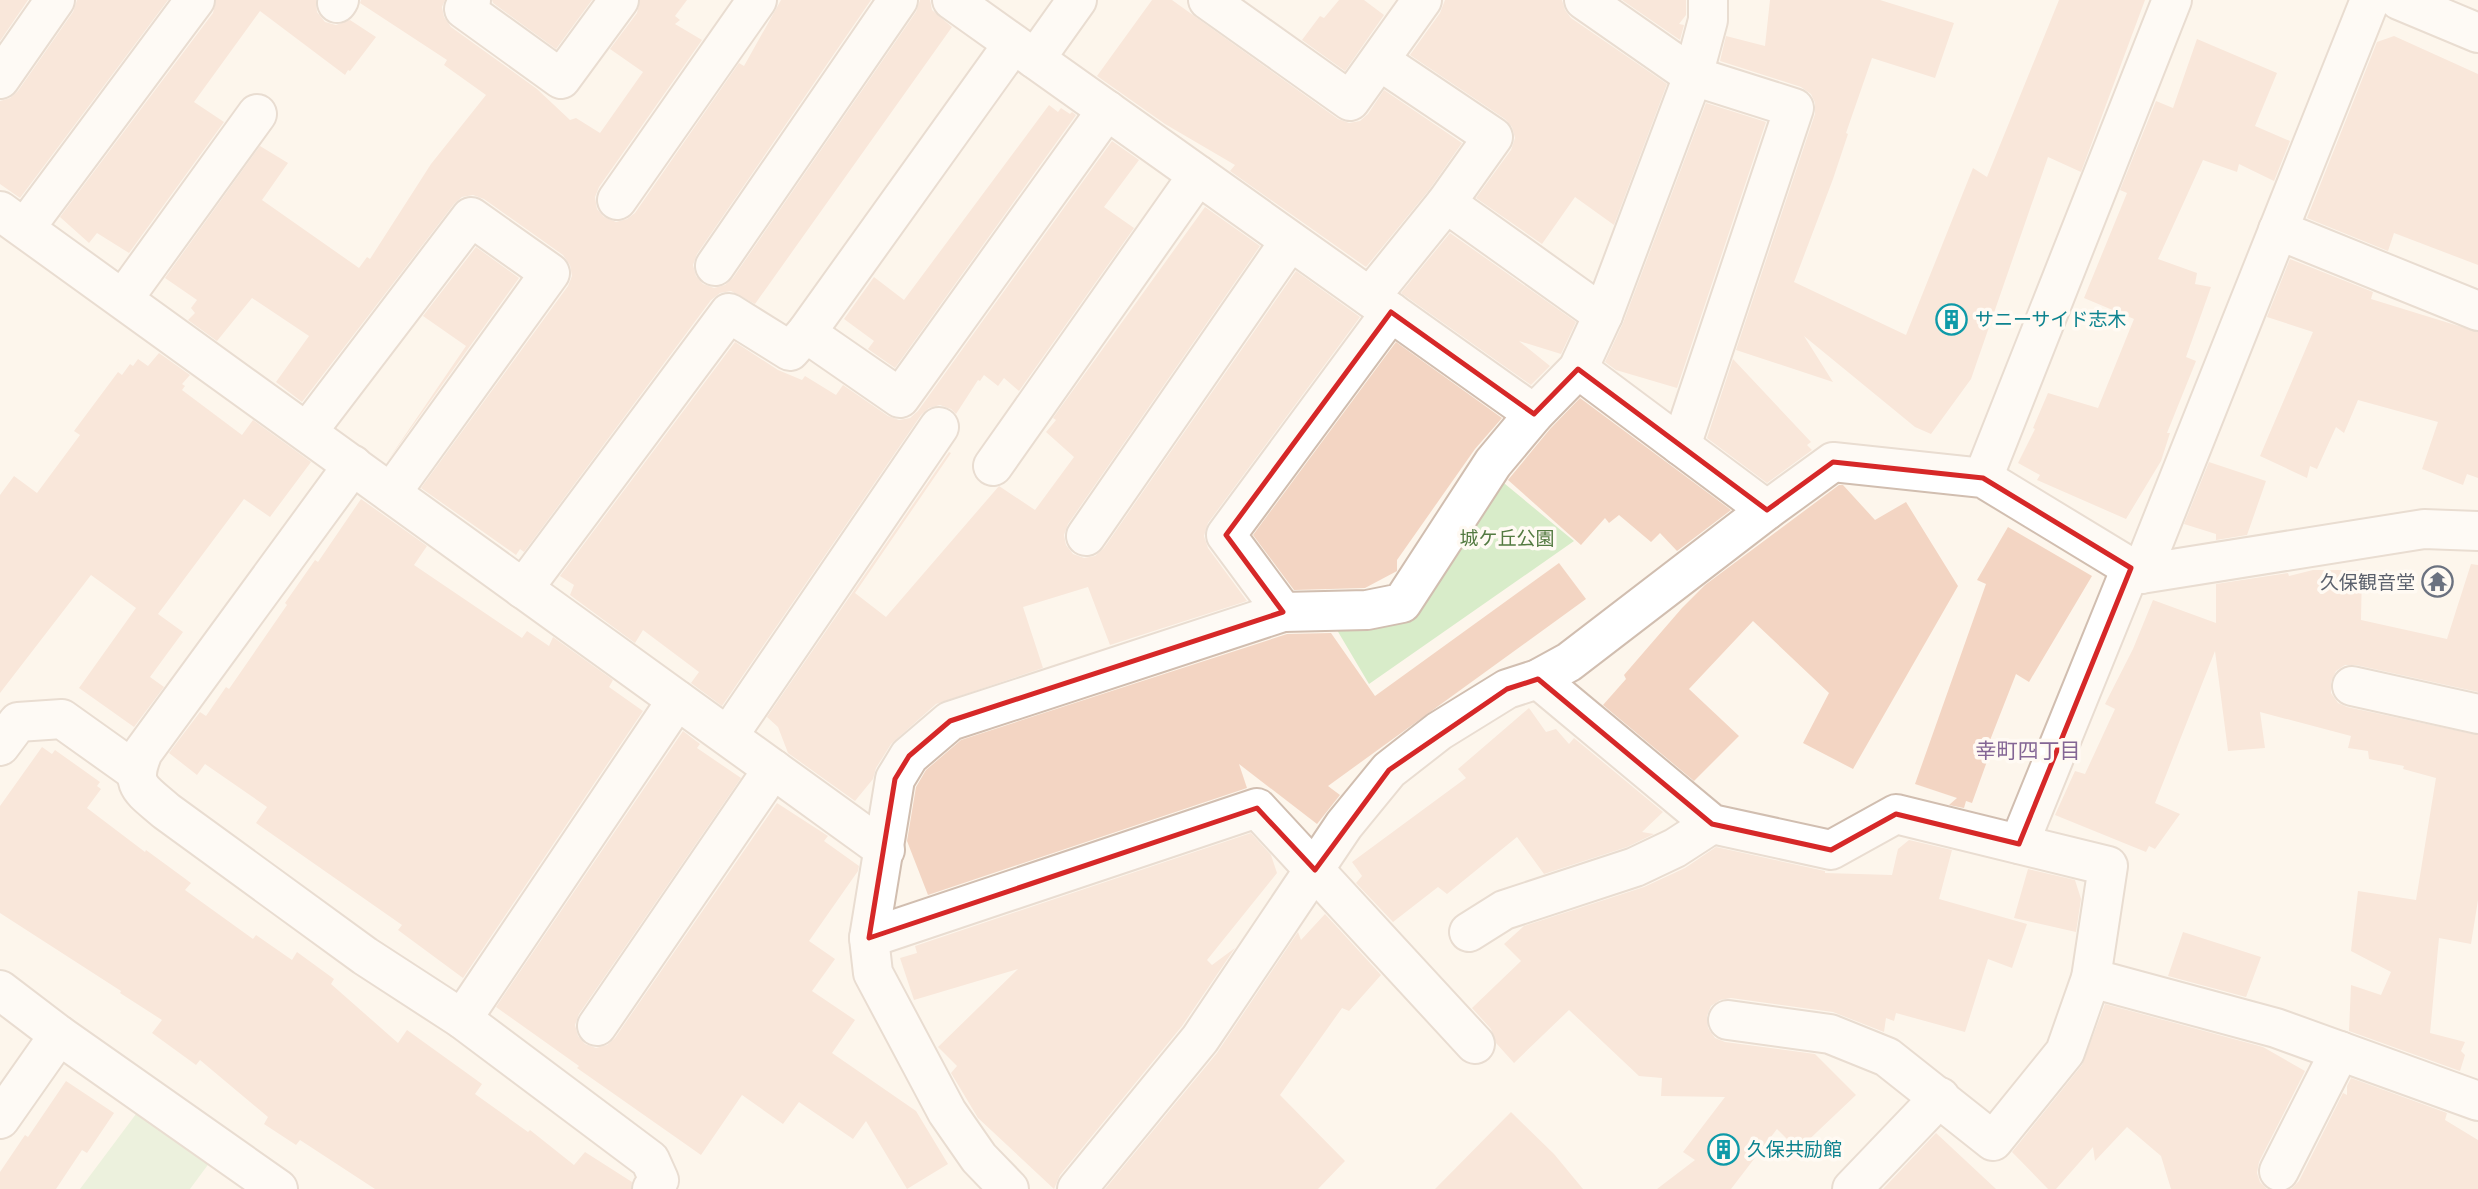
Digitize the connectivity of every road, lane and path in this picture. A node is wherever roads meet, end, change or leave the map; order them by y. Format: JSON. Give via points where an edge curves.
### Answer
{"nodes":[{"id":1,"x":55,"y":0,"type":"edge"},
{"id":2,"x":195,"y":0,"type":"edge"},
{"id":3,"x":471,"y":0,"type":"edge"},
{"id":4,"x":618,"y":0,"type":"edge"},
{"id":5,"x":757,"y":0,"type":"edge"},
{"id":6,"x":898,"y":0,"type":"edge"},
{"id":7,"x":952,"y":0,"type":"edge"},
{"id":8,"x":1077,"y":0,"type":"edge"},
{"id":9,"x":1208,"y":0,"type":"edge"},
{"id":10,"x":1584,"y":0,"type":"edge"},
{"id":11,"x":1708,"y":0,"type":"edge"},
{"id":12,"x":2172,"y":0,"type":"edge"},
{"id":13,"x":2370,"y":0,"type":"edge"},
{"id":14,"x":1419,"y":1,"type":"edge"},
{"id":15,"x":2423,"y":5,"type":"edge"},
{"id":16,"x":2478,"y":33,"type":"edge"},
{"id":17,"x":1024,"y":51,"type":"junction"},
{"id":18,"x":1380,"y":61,"type":"junction"},
{"id":19,"x":1693,"y":76,"type":"junction"},
{"id":20,"x":0,"y":79,"type":"edge"},
{"id":21,"x":1107,"y":110,"type":"junction"},
{"id":22,"x":257,"y":114,"type":"dead end"},
{"id":23,"x":1198,"y":175,"type":"junction"},
{"id":24,"x":617,"y":200,"type":"dead end"},
{"id":25,"x":1446,"y":203,"type":"junction"},
{"id":26,"x":13,"y":220,"type":"edge"},
{"id":27,"x":2278,"y":230,"type":"junction"},
{"id":28,"x":1290,"y":241,"type":"junction"},
{"id":29,"x":715,"y":266,"type":"dead end"},
{"id":30,"x":123,"y":299,"type":"junction"},
{"id":31,"x":1381,"y":305,"type":"junction"},
{"id":32,"x":2478,"y":311,"type":"edge"},
{"id":33,"x":1603,"y":316,"type":"junction"},
{"id":34,"x":806,"y":334,"type":"junction"},
{"id":35,"x":1578,"y":369,"type":"junction"},
{"id":36,"x":1534,"y":414,"type":"junction"},
{"id":37,"x":939,"y":427,"type":"dead end"},
{"id":38,"x":307,"y":432,"type":"junction"},
{"id":39,"x":1681,"y":446,"type":"junction"},
{"id":40,"x":353,"y":465,"type":"junction"},
{"id":41,"x":993,"y":466,"type":"dead end"},
{"id":42,"x":1983,"y":478,"type":"junction"},
{"id":43,"x":391,"y":493,"type":"junction"},
{"id":44,"x":1767,"y":510,"type":"junction"},
{"id":45,"x":2478,"y":531,"type":"edge"},
{"id":46,"x":1086,"y":536,"type":"dead end"},
{"id":47,"x":2136,"y":571,"type":"junction"},
{"id":48,"x":523,"y":589,"type":"junction"},
{"id":49,"x":1283,"y":612,"type":"junction"},
{"id":50,"x":1538,"y":679,"type":"junction"},
{"id":51,"x":2352,"y":686,"type":"dead end"},
{"id":52,"x":677,"y":700,"type":"junction"},
{"id":53,"x":2478,"y":714,"type":"edge"},
{"id":54,"x":728,"y":736,"type":"junction"},
{"id":55,"x":0,"y":746,"type":"edge"},
{"id":56,"x":773,"y":769,"type":"junction"},
{"id":57,"x":135,"y":771,"type":"junction"},
{"id":58,"x":1712,"y":824,"type":"junction"},
{"id":59,"x":2019,"y":844,"type":"junction"},
{"id":60,"x":885,"y":850,"type":"junction"},
{"id":61,"x":1315,"y":870,"type":"junction"},
{"id":62,"x":1469,"y":932,"type":"dead end"},
{"id":63,"x":869,"y":938,"type":"junction"},
{"id":64,"x":2091,"y":978,"type":"junction"},
{"id":65,"x":0,"y":990,"type":"edge"},
{"id":66,"x":462,"y":1019,"type":"junction"},
{"id":67,"x":1728,"y":1020,"type":"dead end"},
{"id":68,"x":597,"y":1026,"type":"dead end"},
{"id":69,"x":59,"y":1035,"type":"junction"},
{"id":70,"x":1475,"y":1044,"type":"dead end"},
{"id":71,"x":2340,"y":1051,"type":"junction"},
{"id":72,"x":1940,"y":1097,"type":"junction"},
{"id":73,"x":2478,"y":1101,"type":"edge"},
{"id":74,"x":0,"y":1119,"type":"edge"},
{"id":75,"x":2279,"y":1171,"type":"dead end"},
{"id":76,"x":278,"y":1189,"type":"edge"},
{"id":77,"x":652,"y":1189,"type":"edge"},
{"id":78,"x":1009,"y":1189,"type":"edge"},
{"id":79,"x":1077,"y":1189,"type":"edge"},
{"id":80,"x":1852,"y":1189,"type":"edge"}],
"edges":[{"from":1,"to":20,"type":"street"},
{"from":2,"to":26,"type":"street"},
{"from":3,"to":4,"type":"street","via":[[464,9],[561,79]]},
{"from":5,"to":24,"type":"street"},
{"from":6,"to":29,"type":"street"},
{"from":7,"to":17,"type":"street"},
{"from":8,"to":17,"type":"street"},
{"from":9,"to":18,"type":"street","via":[[1350,101]]},
{"from":10,"to":19,"type":"street"},
{"from":11,"to":19,"type":"street","via":[[1708,20]]},
{"from":12,"to":42,"type":"street"},
{"from":13,"to":27,"type":"street"},
{"from":14,"to":18,"type":"street"},
{"from":15,"to":16,"type":"street"},
{"from":17,"to":21,"type":"street"},
{"from":17,"to":34,"type":"street"},
{"from":18,"to":25,"type":"street","via":[[1493,137]]},
{"from":19,"to":33,"type":"street"},
{"from":19,"to":39,"type":"street","via":[[1794,108]]},
{"from":21,"to":23,"type":"street"},
{"from":21,"to":34,"type":"street","via":[[900,398]]},
{"from":22,"to":30,"type":"street"},
{"from":23,"to":28,"type":"street"},
{"from":23,"to":41,"type":"street"},
{"from":25,"to":31,"type":"street"},
{"from":25,"to":33,"type":"street"},
{"from":26,"to":30,"type":"street"},
{"from":27,"to":32,"type":"street"},
{"from":27,"to":47,"type":"street"},
{"from":28,"to":31,"type":"street"},
{"from":28,"to":46,"type":"street"},
{"from":30,"to":38,"type":"street"},
{"from":31,"to":36,"type":"street"},
{"from":31,"to":49,"type":"street","via":[[1226,535]]},
{"from":33,"to":35,"type":"street"},
{"from":34,"to":48,"type":"street","via":[[790,351],[729,313]]},
{"from":35,"to":36,"type":"street"},
{"from":35,"to":39,"type":"street"},
{"from":36,"to":49,"type":"street","via":[[1493,463],[1402,603],[1367,610]]},
{"from":37,"to":54,"type":"street"},
{"from":38,"to":40,"type":"street"},
{"from":38,"to":43,"type":"street","via":[[471,217],[550,273]]},
{"from":39,"to":44,"type":"street"},
{"from":40,"to":43,"type":"street"},
{"from":40,"to":57,"type":"street","via":[[143,752]]},
{"from":42,"to":44,"type":"street","via":[[1833,462]]},
{"from":42,"to":47,"type":"street"},
{"from":43,"to":48,"type":"street"},
{"from":44,"to":50,"type":"street","via":[[1569,662]]},
{"from":45,"to":47,"type":"street","via":[[2424,529]]},
{"from":47,"to":59,"type":"street"},
{"from":48,"to":52,"type":"street"},
{"from":49,"to":60,"type":"street","via":[[950,721],[909,755],[895,779]]},
{"from":50,"to":58,"type":"street"},
{"from":50,"to":61,"type":"street","via":[[1507,689],[1439,731],[1388,770]]},
{"from":51,"to":53,"type":"street"},
{"from":52,"to":54,"type":"street"},
{"from":52,"to":66,"type":"street"},
{"from":54,"to":56,"type":"street"},
{"from":55,"to":57,"type":"street","via":[[18,722],[62,719]]},
{"from":56,"to":60,"type":"street"},
{"from":56,"to":68,"type":"street"},
{"from":57,"to":66,"type":"street","via":[[139,787],[166,811],[365,956]]},
{"from":58,"to":59,"type":"street","via":[[1831,850],[1896,814]]},
{"from":58,"to":62,"type":"street","via":[[1635,867],[1504,910]]},
{"from":59,"to":64,"type":"street","via":[[2108,866]]},
{"from":60,"to":63,"type":"street"},
{"from":61,"to":63,"type":"street","via":[[1257,807]]},
{"from":61,"to":70,"type":"street"},
{"from":61,"to":79,"type":"street","via":[[1200,1039]]},
{"from":63,"to":78,"type":"street","via":[[873,973],[947,1112],[979,1158]]},
{"from":64,"to":71,"type":"street","via":[[2276,1028]]},
{"from":64,"to":72,"type":"street","via":[[2065,1052],[1993,1141]]},
{"from":65,"to":69,"type":"street"},
{"from":66,"to":77,"type":"street","via":[[650,1160],[659,1180]]},
{"from":67,"to":72,"type":"street","via":[[1830,1034],[1887,1057]]},
{"from":69,"to":74,"type":"street"},
{"from":69,"to":76,"type":"street"},
{"from":71,"to":73,"type":"street"},
{"from":71,"to":75,"type":"street"},
{"from":72,"to":80,"type":"street"}]}
